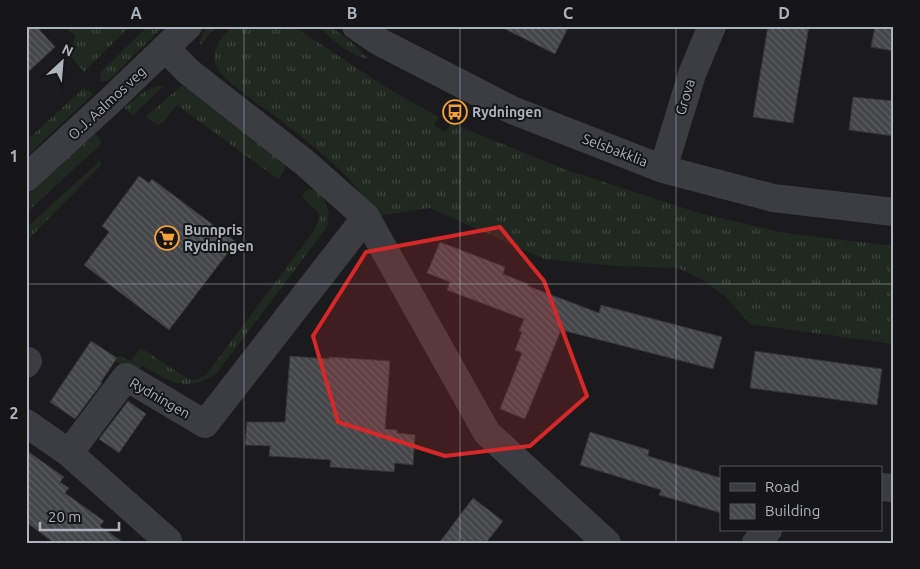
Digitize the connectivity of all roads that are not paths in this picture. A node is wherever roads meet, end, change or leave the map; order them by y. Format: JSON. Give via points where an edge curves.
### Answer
{"nodes":[{"id":1,"x":188,"y":26,"type":"edge"},
{"id":2,"x":356,"y":26,"type":"edge"},
{"id":3,"x":712,"y":26,"type":"edge"},
{"id":4,"x":165,"y":48,"type":"junction"},
{"id":5,"x":663,"y":169,"type":"junction"},
{"id":6,"x":26,"y":178,"type":"edge"},
{"id":7,"x":894,"y":212,"type":"edge"},
{"id":8,"x":366,"y":217,"type":"junction"},
{"id":9,"x":26,"y":422,"type":"edge"},
{"id":10,"x":70,"y":453,"type":"junction"},
{"id":11,"x":766,"y":532,"type":"edge"},
{"id":12,"x":168,"y":541,"type":"dead end"},
{"id":13,"x":607,"y":543,"type":"edge"},
{"id":14,"x":756,"y":543,"type":"edge"}],
"edges":[{"from":1,"to":4,"type":"street","name":"O.J. Aalmos veg"},
{"from":2,"to":5,"type":"street","name":"Selsbakklia","via":[[378,41],[512,110]]},
{"from":3,"to":5,"type":"street","name":"Grova","via":[[692,74]]},
{"from":4,"to":6,"type":"street","name":"O.J. Aalmos veg"},
{"from":4,"to":8,"type":"street","via":[[189,72],[304,162]]},
{"from":5,"to":7,"type":"street","name":"Selsbakklia","via":[[773,198]]},
{"from":8,"to":10,"type":"street","name":"Rydningen","via":[[205,424],[126,377]]},
{"from":8,"to":13,"type":"street","via":[[487,433]]},
{"from":9,"to":10,"type":"street"},
{"from":10,"to":12,"type":"street"},
{"from":11,"to":14,"type":"street"}]}
